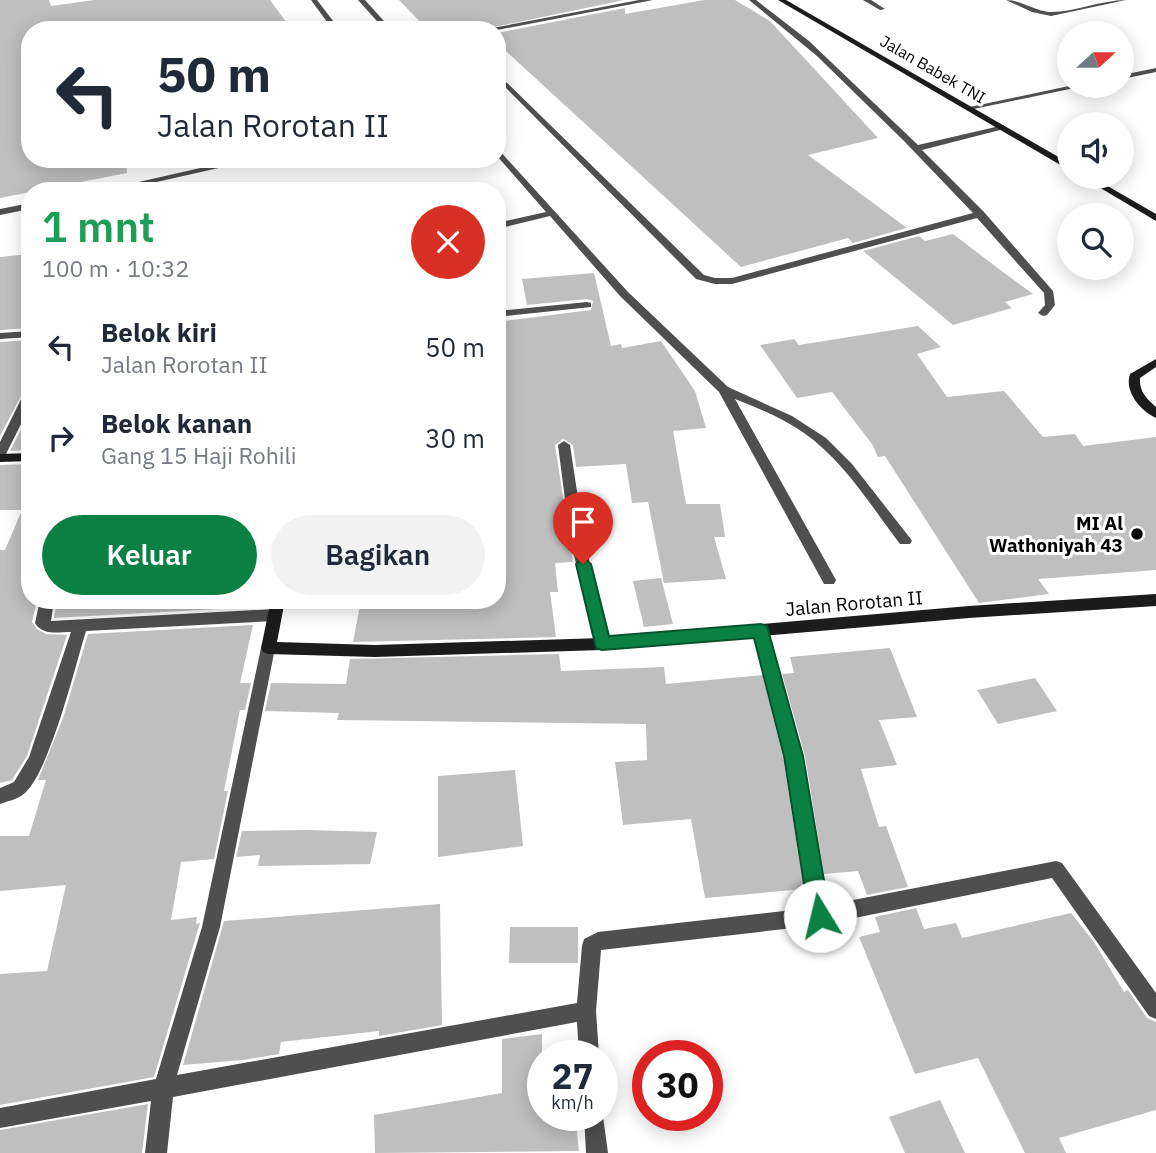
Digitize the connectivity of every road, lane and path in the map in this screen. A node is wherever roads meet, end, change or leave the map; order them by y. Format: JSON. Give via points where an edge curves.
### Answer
{"nodes":[{"id":1,"x":314,"y":0,"type":"edge"},
{"id":2,"x":361,"y":0,"type":"edge"},
{"id":3,"x":650,"y":0,"type":"edge"},
{"id":4,"x":752,"y":0,"type":"edge"},
{"id":5,"x":781,"y":0,"type":"edge"},
{"id":6,"x":866,"y":0,"type":"edge"},
{"id":7,"x":1009,"y":0,"type":"edge"},
{"id":8,"x":1124,"y":0,"type":"edge"},
{"id":9,"x":882,"y":9,"type":"dead end"},
{"id":10,"x":330,"y":21,"type":"edge"},
{"id":11,"x":381,"y":21,"type":"edge"},
{"id":12,"x":506,"y":26,"type":"edge"},
{"id":13,"x":1156,"y":70,"type":"edge"},
{"id":14,"x":1134,"y":75,"type":"edge"},
{"id":15,"x":506,"y":84,"type":"edge"},
{"id":16,"x":1057,"y":91,"type":"edge"},
{"id":17,"x":969,"y":108,"type":"junction"},
{"id":18,"x":1001,"y":127,"type":"junction"},
{"id":19,"x":918,"y":148,"type":"junction"},
{"id":20,"x":1057,"y":160,"type":"edge"},
{"id":21,"x":506,"y":161,"type":"edge"},
{"id":22,"x":212,"y":168,"type":"edge"},
{"id":23,"x":145,"y":182,"type":"edge"},
{"id":24,"x":1106,"y":189,"type":"edge"},
{"id":25,"x":21,"y":208,"type":"edge"},
{"id":26,"x":0,"y":212,"type":"edge"},
{"id":27,"x":552,"y":213,"type":"junction"},
{"id":28,"x":981,"y":214,"type":"junction"},
{"id":29,"x":1156,"y":218,"type":"edge"},
{"id":30,"x":506,"y":224,"type":"edge"},
{"id":31,"x":587,"y":305,"type":"dead end"},
{"id":32,"x":506,"y":313,"type":"edge"},
{"id":33,"x":1043,"y":313,"type":"dead end"},
{"id":34,"x":21,"y":335,"type":"edge"},
{"id":35,"x":0,"y":336,"type":"edge"},
{"id":36,"x":1156,"y":362,"type":"edge"},
{"id":37,"x":724,"y":390,"type":"junction"},
{"id":38,"x":21,"y":412,"type":"edge"},
{"id":39,"x":1156,"y":414,"type":"edge"},
{"id":40,"x":564,"y":444,"type":"dead end"},
{"id":41,"x":0,"y":456,"type":"edge"},
{"id":42,"x":21,"y":457,"type":"edge"},
{"id":43,"x":905,"y":541,"type":"dead end"},
{"id":44,"x":829,"y":580,"type":"dead end"},
{"id":45,"x":1156,"y":600,"type":"edge"},
{"id":46,"x":45,"y":609,"type":"edge"},
{"id":47,"x":264,"y":609,"type":"edge"},
{"id":48,"x":276,"y":609,"type":"edge"},
{"id":49,"x":81,"y":624,"type":"junction"},
{"id":50,"x":761,"y":630,"type":"junction"},
{"id":51,"x":602,"y":644,"type":"junction"},
{"id":52,"x":268,"y":648,"type":"junction"},
{"id":53,"x":0,"y":796,"type":"edge"},
{"id":54,"x":820,"y":916,"type":"junction"},
{"id":55,"x":1156,"y":1009,"type":"edge"},
{"id":56,"x":586,"y":1011,"type":"junction"},
{"id":57,"x":588,"y":1040,"type":"edge"},
{"id":58,"x":163,"y":1090,"type":"junction"},
{"id":59,"x":0,"y":1118,"type":"edge"},
{"id":60,"x":595,"y":1131,"type":"edge"},
{"id":61,"x":156,"y":1153,"type":"edge"},
{"id":62,"x":597,"y":1153,"type":"edge"}],
"edges":[{"from":1,"to":10,"type":"street"},
{"from":2,"to":11,"type":"street"},
{"from":3,"to":12,"type":"street"},
{"from":4,"to":19,"type":"street","via":[[786,22]]},
{"from":5,"to":17,"type":"street","name":"Jalan Babek TNI"},
{"from":6,"to":9,"type":"street"},
{"from":7,"to":8,"type":"street","via":[[1046,14]]},
{"from":13,"to":14,"type":"street"},
{"from":15,"to":28,"type":"street","via":[[707,280],[732,281]]},
{"from":16,"to":17,"type":"street"},
{"from":17,"to":18,"type":"street","name":"Jalan Babek TNI"},
{"from":18,"to":19,"type":"street"},
{"from":18,"to":20,"type":"street","name":"Jalan Babek TNI"},
{"from":19,"to":28,"type":"street"},
{"from":21,"to":27,"type":"street"},
{"from":22,"to":23,"type":"street"},
{"from":24,"to":29,"type":"street"},
{"from":25,"to":26,"type":"street"},
{"from":27,"to":30,"type":"street"},
{"from":27,"to":37,"type":"street","via":[[624,294]]},
{"from":28,"to":33,"type":"street","via":[[1049,293],[1050,305]]},
{"from":31,"to":32,"type":"street"},
{"from":34,"to":35,"type":"street"},
{"from":36,"to":39,"type":"street","via":[[1134,377],[1132,386]]},
{"from":37,"to":43,"type":"street","via":[[774,410],[809,431],[832,451]]},
{"from":37,"to":44,"type":"street"},
{"from":38,"to":41,"type":"street"},
{"from":40,"to":51,"type":"street","via":[[578,538]]},
{"from":41,"to":42,"type":"street"},
{"from":45,"to":50,"type":"street","name":"Jalan Rorotan II"},
{"from":46,"to":49,"type":"street","via":[[43,623],[49,627]]},
{"from":47,"to":49,"type":"street"},
{"from":48,"to":52,"type":"street"},
{"from":49,"to":53,"type":"street","via":[[27,777],[19,789]]},
{"from":50,"to":51,"type":"street","name":"Jalan Rorotan II"},
{"from":50,"to":54,"type":"street","via":[[794,756]]},
{"from":51,"to":52,"type":"street","name":"Jalan Rorotan II","via":[[388,651]]},
{"from":52,"to":58,"type":"street","via":[[211,928]]},
{"from":54,"to":55,"type":"street","via":[[1056,869]]},
{"from":54,"to":56,"type":"street","via":[[598,941],[591,946]]},
{"from":56,"to":57,"type":"street"},
{"from":56,"to":58,"type":"street"},
{"from":58,"to":59,"type":"street"},
{"from":58,"to":61,"type":"street"},
{"from":60,"to":62,"type":"street"}]}
